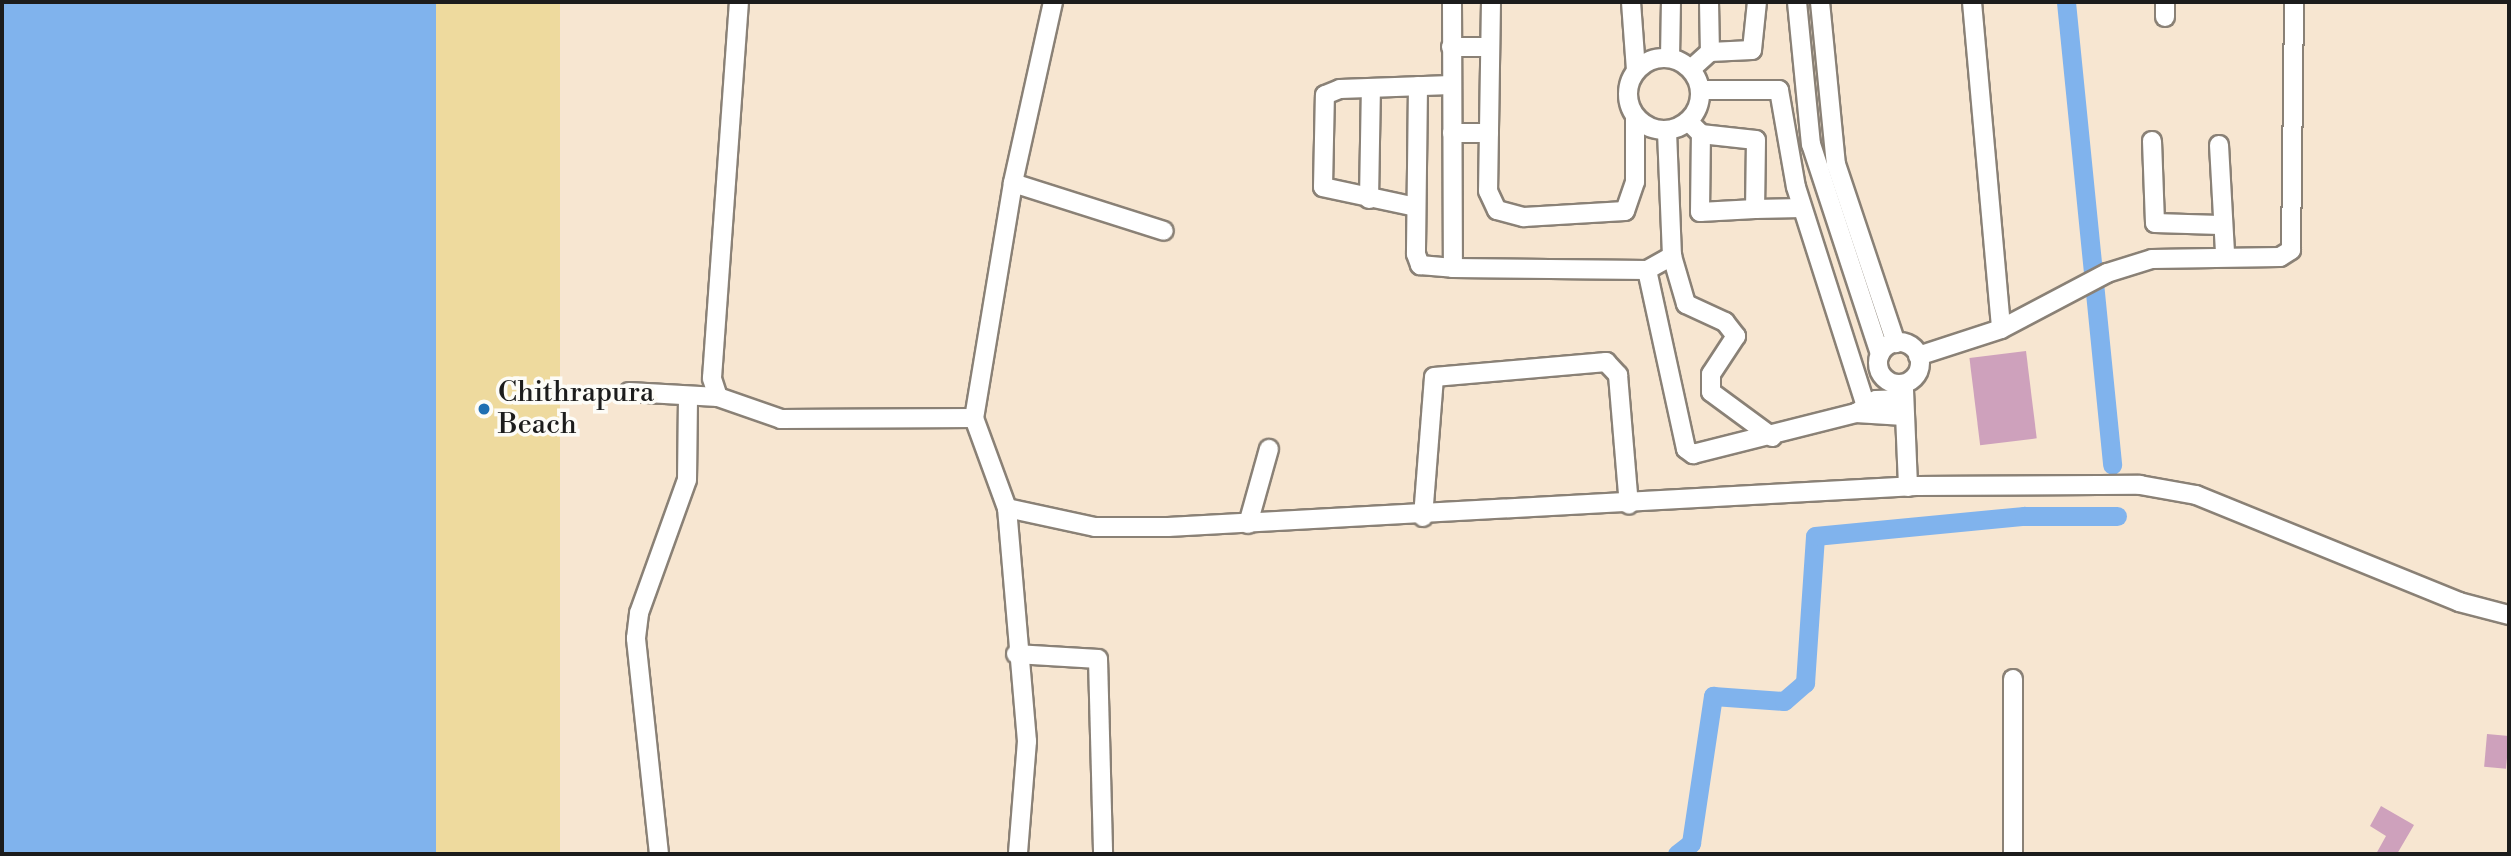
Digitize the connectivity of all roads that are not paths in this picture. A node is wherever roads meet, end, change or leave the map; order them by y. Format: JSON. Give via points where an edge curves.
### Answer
{"nodes":[{"id":1,"x":739,"y":2,"type":"edge"},
{"id":2,"x":1053,"y":2,"type":"edge"},
{"id":3,"x":1452,"y":2,"type":"edge"},
{"id":4,"x":1491,"y":2,"type":"edge"},
{"id":5,"x":1631,"y":2,"type":"edge"},
{"id":6,"x":1671,"y":2,"type":"edge"},
{"id":7,"x":1709,"y":2,"type":"edge"},
{"id":8,"x":1757,"y":2,"type":"edge"},
{"id":9,"x":1797,"y":2,"type":"edge"},
{"id":10,"x":1821,"y":2,"type":"edge"},
{"id":11,"x":1972,"y":2,"type":"edge"},
{"id":12,"x":2294,"y":2,"type":"edge"},
{"id":13,"x":1451,"y":47,"type":"junction"},
{"id":14,"x":1488,"y":47,"type":"junction"},
{"id":15,"x":1710,"y":52,"type":"junction"},
{"id":16,"x":1670,"y":58,"type":"junction"},
{"id":17,"x":1690,"y":69,"type":"junction"},
{"id":18,"x":1636,"y":70,"type":"junction"},
{"id":19,"x":1451,"y":85,"type":"junction"},
{"id":20,"x":1418,"y":86,"type":"junction"},
{"id":21,"x":1371,"y":88,"type":"junction"},
{"id":22,"x":1825,"y":88,"type":"junction"},
{"id":23,"x":1801,"y":89,"type":"junction"},
{"id":24,"x":1700,"y":90,"type":"junction"},
{"id":25,"x":1779,"y":90,"type":"junction"},
{"id":26,"x":1636,"y":116,"type":"junction"},
{"id":27,"x":1694,"y":128,"type":"junction"},
{"id":28,"x":1667,"y":130,"type":"junction"},
{"id":29,"x":1452,"y":133,"type":"junction"},
{"id":30,"x":1489,"y":133,"type":"junction"},
{"id":31,"x":2152,"y":141,"type":"dead end"},
{"id":32,"x":2219,"y":145,"type":"dead end"},
{"id":33,"x":1013,"y":183,"type":"junction"},
{"id":34,"x":1369,"y":199,"type":"junction"},
{"id":35,"x":1416,"y":207,"type":"junction"},
{"id":36,"x":1802,"y":208,"type":"junction"},
{"id":37,"x":1755,"y":209,"type":"junction"},
{"id":38,"x":1700,"y":212,"type":"junction"},
{"id":39,"x":1670,"y":213,"type":"junction"},
{"id":40,"x":2220,"y":225,"type":"junction"},
{"id":41,"x":1164,"y":231,"type":"dead end"},
{"id":42,"x":2225,"y":253,"type":"junction"},
{"id":43,"x":1672,"y":256,"type":"junction"},
{"id":44,"x":1453,"y":268,"type":"junction"},
{"id":45,"x":1647,"y":270,"type":"junction"},
{"id":46,"x":2001,"y":329,"type":"junction"},
{"id":47,"x":1896,"y":342,"type":"junction"},
{"id":48,"x":1880,"y":354,"type":"junction"},
{"id":49,"x":1918,"y":356,"type":"junction"},
{"id":50,"x":629,"y":392,"type":"dead end"},
{"id":51,"x":688,"y":397,"type":"junction"},
{"id":52,"x":719,"y":397,"type":"junction"},
{"id":53,"x":1904,"y":399,"type":"junction"},
{"id":54,"x":1861,"y":410,"type":"junction"},
{"id":55,"x":974,"y":418,"type":"junction"},
{"id":56,"x":1772,"y":437,"type":"junction"},
{"id":57,"x":1269,"y":449,"type":"dead end"},
{"id":58,"x":1908,"y":487,"type":"junction"},
{"id":59,"x":1629,"y":505,"type":"junction"},
{"id":60,"x":1007,"y":508,"type":"junction"},
{"id":61,"x":1423,"y":517,"type":"junction"},
{"id":62,"x":1248,"y":524,"type":"junction"},
{"id":63,"x":2509,"y":615,"type":"edge"},
{"id":64,"x":1016,"y":654,"type":"junction"},
{"id":65,"x":2013,"y":679,"type":"dead end"},
{"id":66,"x":659,"y":854,"type":"edge"},
{"id":67,"x":1018,"y":854,"type":"edge"},
{"id":68,"x":1103,"y":854,"type":"edge"},
{"id":69,"x":2013,"y":854,"type":"edge"}],
"edges":[{"from":1,"to":52,"type":"street","via":[[712,377]]},
{"from":2,"to":33,"type":"street"},
{"from":3,"to":13,"type":"street"},
{"from":4,"to":14,"type":"street"},
{"from":5,"to":18,"type":"street"},
{"from":6,"to":16,"type":"street"},
{"from":7,"to":15,"type":"street"},
{"from":8,"to":15,"type":"street","via":[[1752,50]]},
{"from":9,"to":23,"type":"street"},
{"from":10,"to":22,"type":"street"},
{"from":11,"to":46,"type":"street"},
{"from":12,"to":42,"type":"street","via":[[2291,250],[2280,257]]},
{"from":13,"to":14,"type":"street"},
{"from":13,"to":19,"type":"street"},
{"from":14,"to":30,"type":"street"},
{"from":15,"to":17,"type":"street"},
{"from":16,"to":17,"type":"street"},
{"from":16,"to":18,"type":"street"},
{"from":17,"to":24,"type":"street"},
{"from":18,"to":26,"type":"street","via":[[1628,93]]},
{"from":19,"to":20,"type":"street"},
{"from":19,"to":29,"type":"street"},
{"from":20,"to":21,"type":"street"},
{"from":20,"to":35,"type":"street"},
{"from":21,"to":34,"type":"street"},
{"from":21,"to":34,"type":"street","via":[[1325,95],[1321,180],[1328,191]]},
{"from":22,"to":23,"type":"street"},
{"from":22,"to":47,"type":"street","via":[[1836,164]]},
{"from":23,"to":25,"type":"street"},
{"from":23,"to":48,"type":"street","via":[[1824,190]]},
{"from":24,"to":25,"type":"street"},
{"from":24,"to":27,"type":"street"},
{"from":25,"to":36,"type":"street"},
{"from":26,"to":28,"type":"street"},
{"from":26,"to":30,"type":"street","via":[[1631,202],[1612,215],[1524,217],[1497,210],[1489,191]]},
{"from":27,"to":28,"type":"street"},
{"from":27,"to":37,"type":"street","via":[[1756,140]]},
{"from":27,"to":38,"type":"street"},
{"from":28,"to":39,"type":"street"},
{"from":29,"to":30,"type":"street"},
{"from":29,"to":44,"type":"street"},
{"from":31,"to":40,"type":"street","via":[[2155,223]]},
{"from":32,"to":40,"type":"street"},
{"from":33,"to":41,"type":"street"},
{"from":33,"to":55,"type":"street"},
{"from":34,"to":35,"type":"street"},
{"from":35,"to":44,"type":"street","via":[[1420,265]]},
{"from":36,"to":37,"type":"street"},
{"from":36,"to":54,"type":"street"},
{"from":37,"to":38,"type":"street"},
{"from":38,"to":39,"type":"street"},
{"from":39,"to":43,"type":"street"},
{"from":40,"to":42,"type":"street"},
{"from":42,"to":46,"type":"street","via":[[2152,259],[2107,273]]},
{"from":43,"to":45,"type":"street"},
{"from":43,"to":56,"type":"street","via":[[1686,304],[1726,322],[1736,336],[1711,374],[1711,392]]},
{"from":44,"to":45,"type":"street"},
{"from":45,"to":56,"type":"street","via":[[1686,449],[1705,455]]},
{"from":46,"to":49,"type":"street"},
{"from":47,"to":48,"type":"street"},
{"from":47,"to":49,"type":"street"},
{"from":48,"to":53,"type":"street","via":[[1885,379]]},
{"from":49,"to":53,"type":"street","via":[[1919,369]]},
{"from":50,"to":51,"type":"street"},
{"from":51,"to":52,"type":"street"},
{"from":51,"to":66,"type":"street","via":[[687,481],[639,613],[636,638]]},
{"from":52,"to":55,"type":"street","via":[[781,419]]},
{"from":53,"to":54,"type":"street"},
{"from":53,"to":58,"type":"street"},
{"from":54,"to":56,"type":"street"},
{"from":55,"to":60,"type":"street"},
{"from":57,"to":62,"type":"street"},
{"from":58,"to":59,"type":"street"},
{"from":58,"to":63,"type":"street","via":[[2074,482],[2196,495],[2459,602]]},
{"from":59,"to":61,"type":"street"},
{"from":59,"to":61,"type":"street","via":[[1618,375],[1606,362],[1434,377]]},
{"from":60,"to":62,"type":"street","via":[[1095,527]]},
{"from":60,"to":64,"type":"street"},
{"from":61,"to":62,"type":"street"},
{"from":64,"to":67,"type":"street","via":[[1027,741]]},
{"from":64,"to":68,"type":"street","via":[[1098,659]]},
{"from":65,"to":69,"type":"street"}]}
